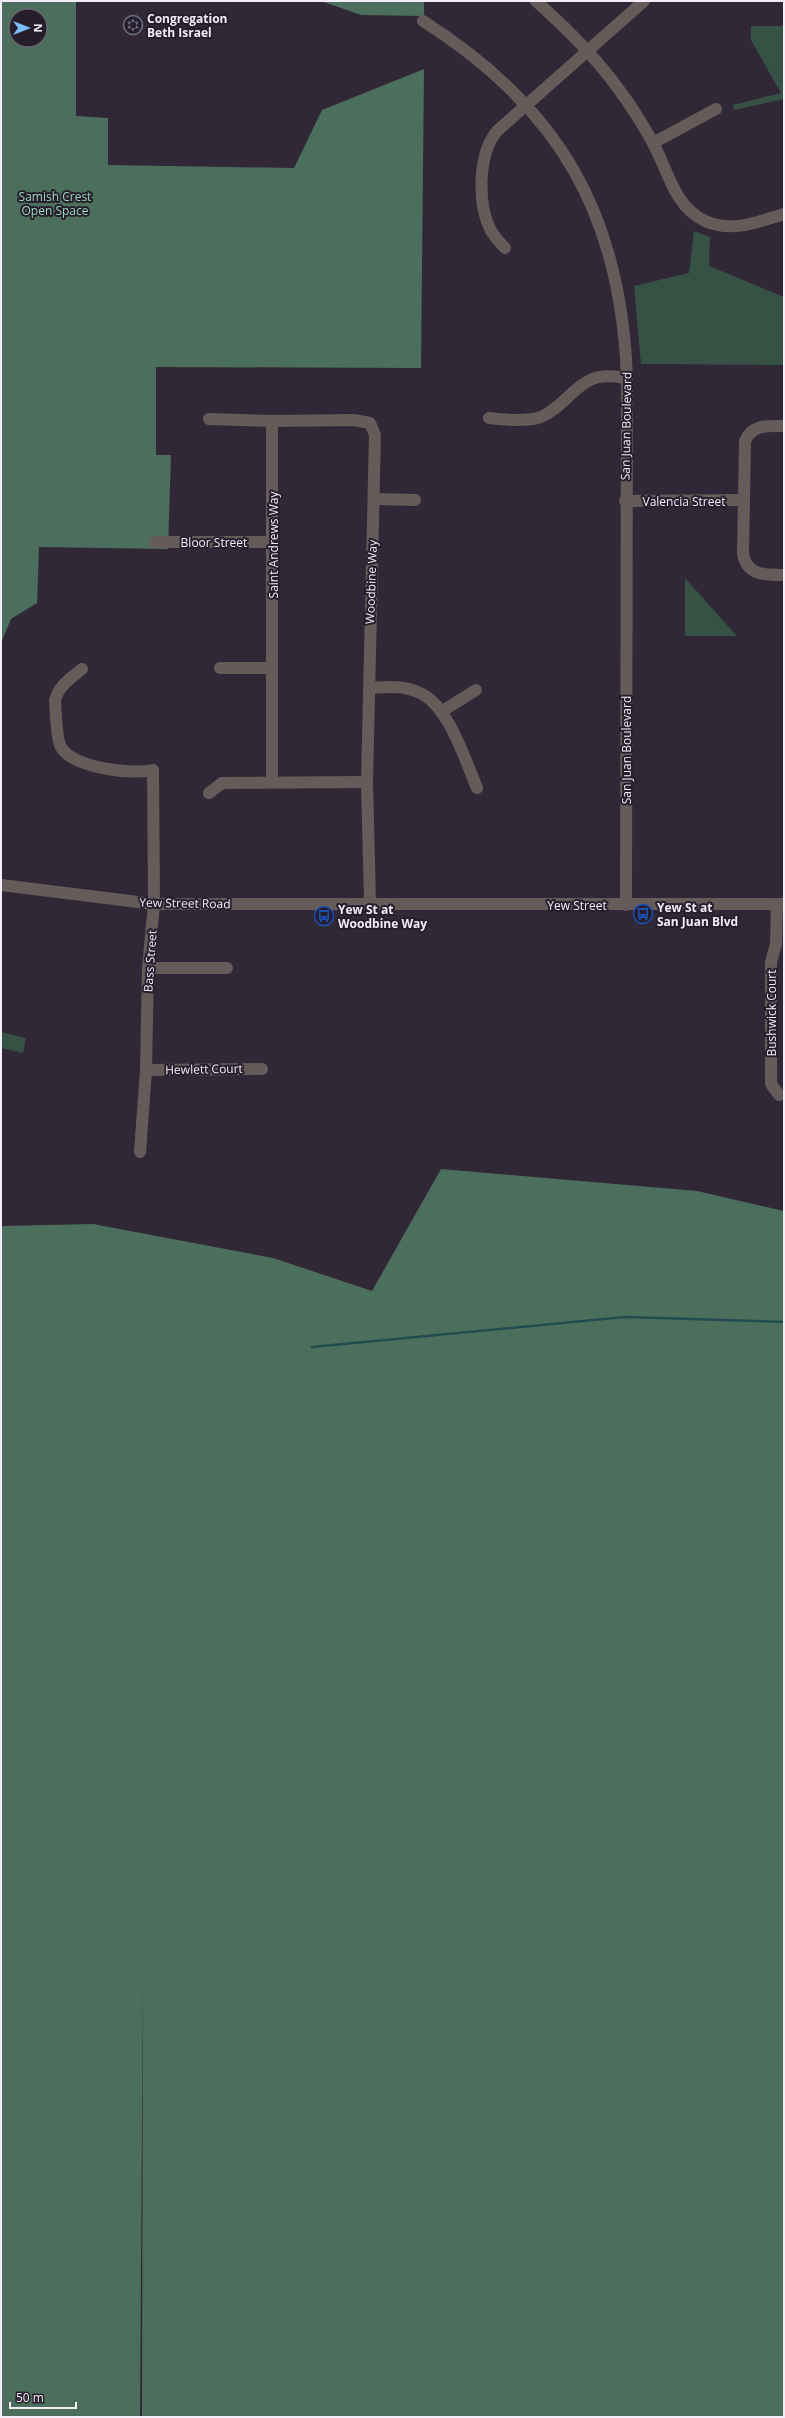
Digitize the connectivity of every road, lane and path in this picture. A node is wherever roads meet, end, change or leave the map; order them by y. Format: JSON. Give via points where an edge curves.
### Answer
{"nodes":[{"id":1,"x":536,"y":1,"type":"edge"},
{"id":2,"x":644,"y":1,"type":"edge"},
{"id":3,"x":423,"y":21,"type":"dead end"},
{"id":4,"x":588,"y":51,"type":"junction"},
{"id":5,"x":528,"y":105,"type":"junction"},
{"id":6,"x":716,"y":109,"type":"dead end"},
{"id":7,"x":653,"y":143,"type":"junction"},
{"id":8,"x":784,"y":214,"type":"edge"},
{"id":9,"x":505,"y":248,"type":"dead end"},
{"id":10,"x":627,"y":378,"type":"junction"},
{"id":11,"x":489,"y":418,"type":"dead end"},
{"id":12,"x":209,"y":419,"type":"dead end"},
{"id":13,"x":272,"y":421,"type":"junction"},
{"id":14,"x":784,"y":426,"type":"edge"},
{"id":15,"x":374,"y":499,"type":"junction"},
{"id":16,"x":414,"y":500,"type":"dead end"},
{"id":17,"x":744,"y":500,"type":"junction"},
{"id":18,"x":625,"y":501,"type":"junction"},
{"id":19,"x":155,"y":542,"type":"dead end"},
{"id":20,"x":273,"y":542,"type":"junction"},
{"id":21,"x":784,"y":575,"type":"edge"},
{"id":22,"x":220,"y":668,"type":"dead end"},
{"id":23,"x":272,"y":668,"type":"junction"},
{"id":24,"x":82,"y":669,"type":"dead end"},
{"id":25,"x":369,"y":688,"type":"junction"},
{"id":26,"x":476,"y":690,"type":"dead end"},
{"id":27,"x":441,"y":712,"type":"junction"},
{"id":28,"x":272,"y":782,"type":"junction"},
{"id":29,"x":367,"y":782,"type":"junction"},
{"id":30,"x":477,"y":788,"type":"dead end"},
{"id":31,"x":209,"y":794,"type":"dead end"},
{"id":32,"x":1,"y":885,"type":"edge"},
{"id":33,"x":154,"y":904,"type":"junction"},
{"id":34,"x":370,"y":904,"type":"junction"},
{"id":35,"x":780,"y":904,"type":"edge"},
{"id":36,"x":626,"y":905,"type":"junction"},
{"id":37,"x":148,"y":968,"type":"junction"},
{"id":38,"x":227,"y":968,"type":"dead end"},
{"id":39,"x":262,"y":1068,"type":"dead end"},
{"id":40,"x":146,"y":1070,"type":"junction"},
{"id":41,"x":779,"y":1095,"type":"dead end"},
{"id":42,"x":140,"y":1152,"type":"dead end"}],
"edges":[{"from":1,"to":4,"type":"street"},
{"from":2,"to":4,"type":"street"},
{"from":3,"to":5,"type":"street","name":"San Juan Boulevard","via":[[486,66]]},
{"from":4,"to":5,"type":"street"},
{"from":4,"to":7,"type":"street","via":[[616,85]]},
{"from":5,"to":9,"type":"street","via":[[498,131],[489,142],[484,156],[484,208],[492,232]]},
{"from":5,"to":10,"type":"street","name":"San Juan Boulevard","via":[[572,166],[603,234],[621,308]]},
{"from":6,"to":7,"type":"street"},
{"from":7,"to":8,"type":"street","via":[[680,201],[704,221],[738,227]]},
{"from":10,"to":11,"type":"street","via":[[601,376],[589,380],[540,417],[528,420]]},
{"from":10,"to":18,"type":"street","name":"San Juan Boulevard"},
{"from":12,"to":13,"type":"street","name":"Woodbine Way"},
{"from":13,"to":15,"type":"street","name":"Woodbine Way","via":[[354,420],[370,423],[376,435]]},
{"from":13,"to":20,"type":"street","name":"Saint Andrews Way"},
{"from":14,"to":17,"type":"street","via":[[760,426],[748,434],[744,447]]},
{"from":15,"to":16,"type":"street"},
{"from":15,"to":25,"type":"street","name":"Woodbine Way"},
{"from":17,"to":18,"type":"street","name":"Valencia Street"},
{"from":17,"to":21,"type":"street","via":[[744,561],[757,573]]},
{"from":18,"to":36,"type":"street","name":"San Juan Boulevard"},
{"from":19,"to":20,"type":"street","name":"Bloor Street"},
{"from":20,"to":23,"type":"street","name":"Saint Andrews Way"},
{"from":22,"to":23,"type":"street"},
{"from":23,"to":28,"type":"street","name":"Saint Andrews Way"},
{"from":24,"to":33,"type":"street","name":"Bass Street","via":[[59,689],[56,695],[60,746],[66,754],[93,765],[128,772],[142,773],[153,770]]},
{"from":25,"to":27,"type":"street","via":[[390,687],[415,691],[427,697]]},
{"from":25,"to":29,"type":"street","name":"Woodbine Way"},
{"from":26,"to":27,"type":"street"},
{"from":27,"to":30,"type":"street"},
{"from":28,"to":29,"type":"street"},
{"from":28,"to":31,"type":"street","via":[[222,783]]},
{"from":29,"to":34,"type":"street","name":"Woodbine Way"},
{"from":32,"to":33,"type":"street","name":"Yew Street Road"},
{"from":33,"to":34,"type":"street","name":"Yew Street Road"},
{"from":33,"to":37,"type":"street","name":"Bass Street"},
{"from":34,"to":36,"type":"street","name":"Yew Street"},
{"from":35,"to":36,"type":"street","name":"Yew Street"},
{"from":35,"to":41,"type":"street","name":"Bushwick Court","via":[[776,944],[771,962],[771,1084]]},
{"from":37,"to":38,"type":"street"},
{"from":37,"to":40,"type":"street","name":"Bass Street"},
{"from":39,"to":40,"type":"street","name":"Hewlett Court"},
{"from":40,"to":42,"type":"street","name":"Bass Street"}]}
